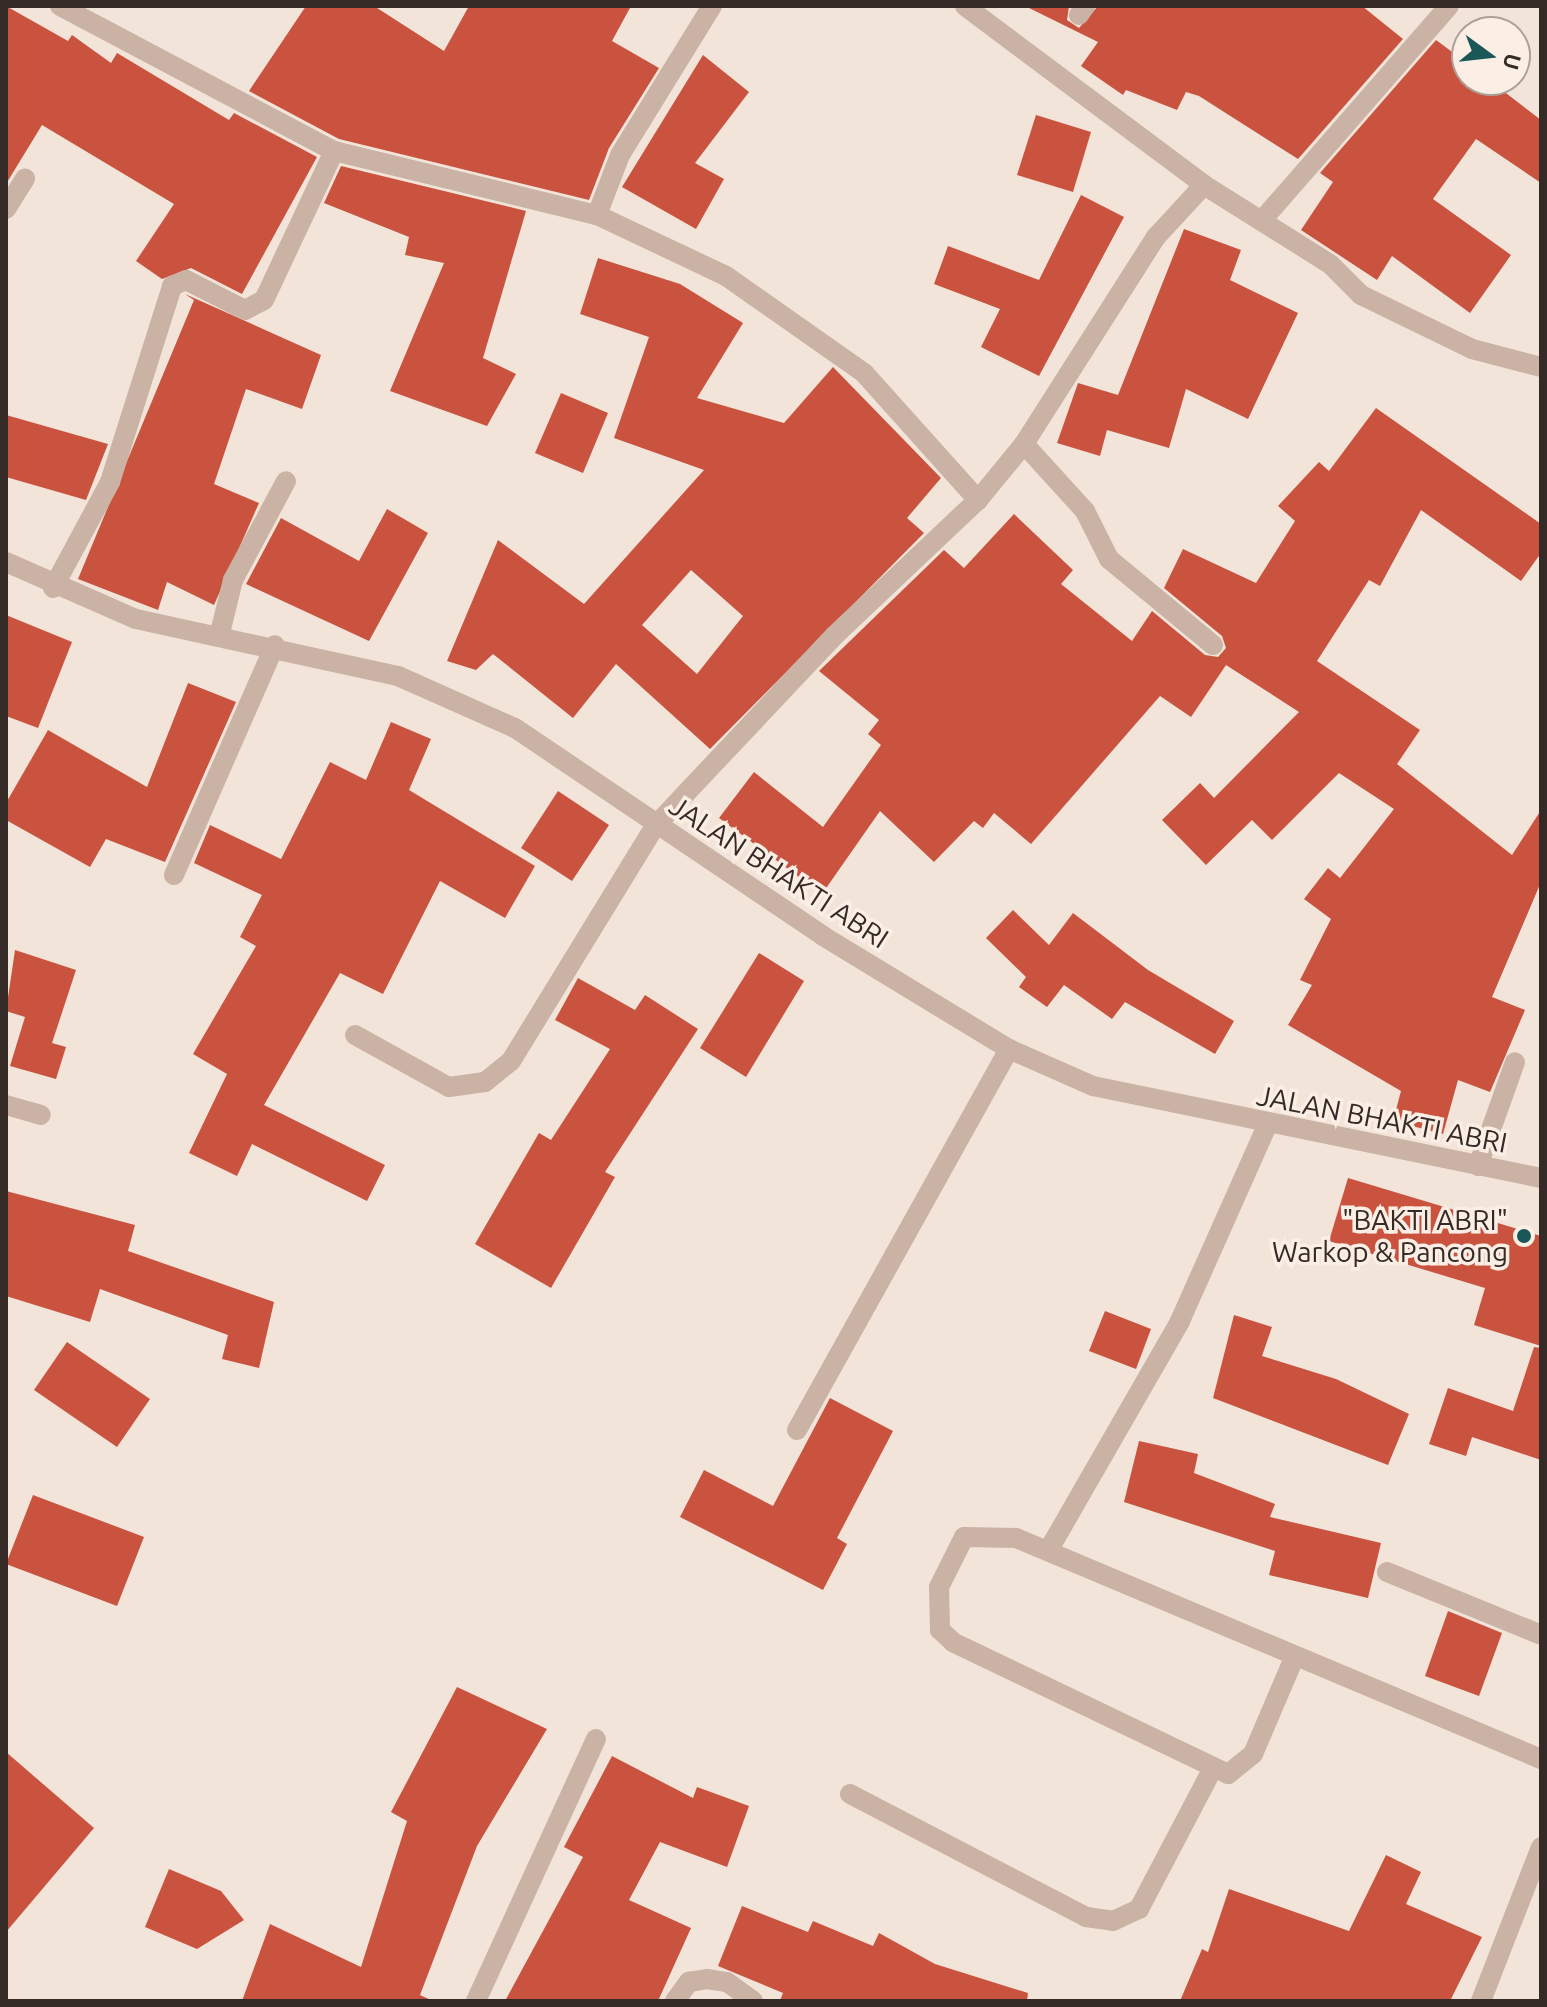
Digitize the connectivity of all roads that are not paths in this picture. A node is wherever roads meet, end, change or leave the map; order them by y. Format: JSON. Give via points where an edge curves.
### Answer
{"nodes":[{"id":1,"x":60,"y":6,"type":"edge"},
{"id":2,"x":712,"y":6,"type":"edge"},
{"id":3,"x":965,"y":6,"type":"edge"},
{"id":4,"x":1449,"y":6,"type":"edge"},
{"id":5,"x":334,"y":151,"type":"junction"},
{"id":6,"x":25,"y":178,"type":"dead end"},
{"id":7,"x":1204,"y":185,"type":"junction"},
{"id":8,"x":6,"y":209,"type":"edge"},
{"id":9,"x":597,"y":215,"type":"junction"},
{"id":10,"x":1264,"y":218,"type":"junction"},
{"id":11,"x":1541,"y":367,"type":"edge"},
{"id":12,"x":1024,"y":444,"type":"junction"},
{"id":13,"x":286,"y":481,"type":"dead end"},
{"id":14,"x":978,"y":500,"type":"junction"},
{"id":15,"x":6,"y":562,"type":"edge"},
{"id":16,"x":53,"y":588,"type":"junction"},
{"id":17,"x":219,"y":637,"type":"junction"},
{"id":18,"x":275,"y":645,"type":"junction"},
{"id":19,"x":1213,"y":645,"type":"dead end"},
{"id":20,"x":655,"y":826,"type":"junction"},
{"id":21,"x":174,"y":875,"type":"dead end"},
{"id":22,"x":355,"y":1035,"type":"dead end"},
{"id":23,"x":1009,"y":1049,"type":"junction"},
{"id":24,"x":1515,"y":1062,"type":"dead end"},
{"id":25,"x":6,"y":1105,"type":"edge"},
{"id":26,"x":41,"y":1115,"type":"dead end"},
{"id":27,"x":1267,"y":1126,"type":"junction"},
{"id":28,"x":1478,"y":1166,"type":"junction"},
{"id":29,"x":1541,"y":1178,"type":"edge"},
{"id":30,"x":797,"y":1430,"type":"dead end"},
{"id":31,"x":1048,"y":1551,"type":"junction"},
{"id":32,"x":1387,"y":1572,"type":"dead end"},
{"id":33,"x":1541,"y":1635,"type":"edge"},
{"id":34,"x":1294,"y":1658,"type":"junction"},
{"id":35,"x":596,"y":1739,"type":"dead end"},
{"id":36,"x":1541,"y":1759,"type":"edge"},
{"id":37,"x":1213,"y":1768,"type":"junction"},
{"id":38,"x":850,"y":1794,"type":"dead end"},
{"id":39,"x":1541,"y":1847,"type":"edge"},
{"id":40,"x":476,"y":2001,"type":"edge"},
{"id":41,"x":675,"y":2001,"type":"edge"},
{"id":42,"x":753,"y":2001,"type":"edge"},
{"id":43,"x":1481,"y":2001,"type":"edge"}],
"edges":[{"from":1,"to":5,"type":"street"},
{"from":2,"to":9,"type":"street","via":[[620,155]]},
{"from":3,"to":7,"type":"street"},
{"from":4,"to":10,"type":"street"},
{"from":5,"to":9,"type":"street"},
{"from":5,"to":16,"type":"street","via":[[264,300],[245,310],[198,284],[178,279],[172,286],[110,482]]},
{"from":6,"to":8,"type":"street"},
{"from":7,"to":10,"type":"street"},
{"from":7,"to":12,"type":"street","via":[[1156,237]]},
{"from":9,"to":14,"type":"street","via":[[726,276],[864,373]]},
{"from":10,"to":11,"type":"street","via":[[1392,314],[1472,349]]},
{"from":12,"to":14,"type":"street"},
{"from":12,"to":19,"type":"street","via":[[1085,511],[1109,559]]},
{"from":13,"to":17,"type":"street","via":[[233,580]]},
{"from":14,"to":20,"type":"street","via":[[834,636]]},
{"from":15,"to":16,"type":"street","name":"JALAN BHAKTI ABRI"},
{"from":16,"to":17,"type":"street","name":"JALAN BHAKTI ABRI","via":[[136,619]]},
{"from":17,"to":18,"type":"street","name":"JALAN BHAKTI ABRI"},
{"from":18,"to":20,"type":"street","name":"JALAN BHAKTI ABRI","via":[[398,676],[515,728]]},
{"from":18,"to":21,"type":"street"},
{"from":20,"to":22,"type":"street","via":[[511,1061],[485,1082],[449,1087]]},
{"from":20,"to":23,"type":"street","name":"JALAN BHAKTI ABRI"},
{"from":23,"to":27,"type":"street","name":"JALAN BHAKTI ABRI","via":[[1093,1086]]},
{"from":23,"to":30,"type":"street"},
{"from":24,"to":28,"type":"street"},
{"from":25,"to":26,"type":"street"},
{"from":27,"to":28,"type":"street","name":"JALAN BHAKTI ABRI"},
{"from":27,"to":31,"type":"street","via":[[1180,1321]]},
{"from":28,"to":29,"type":"street","name":"JALAN BHAKTI ABRI"},
{"from":31,"to":34,"type":"street"},
{"from":31,"to":37,"type":"street","via":[[1016,1538],[964,1537],[939,1587],[940,1630]]},
{"from":32,"to":33,"type":"street"},
{"from":34,"to":36,"type":"street"},
{"from":34,"to":37,"type":"street","via":[[1242,1769]]},
{"from":35,"to":40,"type":"street"},
{"from":37,"to":38,"type":"street","via":[[1139,1909],[1113,1921],[1086,1917]]},
{"from":39,"to":43,"type":"street"},
{"from":41,"to":42,"type":"street","via":[[689,1982],[707,1979],[727,1982]]}]}
